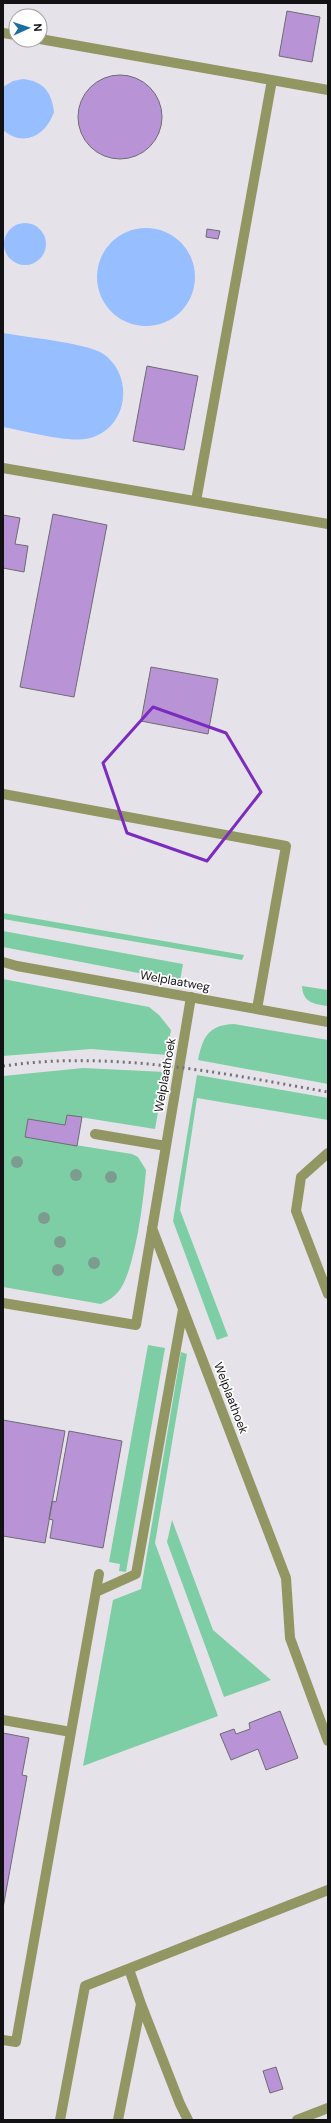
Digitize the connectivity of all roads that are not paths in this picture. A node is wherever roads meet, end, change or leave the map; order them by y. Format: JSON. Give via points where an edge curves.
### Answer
{"nodes":[{"id":1,"x":48,"y":40,"type":"edge"},
{"id":2,"x":272,"y":80,"type":"junction"},
{"id":3,"x":328,"y":90,"type":"edge"},
{"id":4,"x":3,"y":468,"type":"edge"},
{"id":5,"x":196,"y":501,"type":"junction"},
{"id":6,"x":328,"y":524,"type":"edge"},
{"id":7,"x":3,"y":794,"type":"edge"},
{"id":8,"x":3,"y":962,"type":"edge"},
{"id":9,"x":3,"y":965,"type":"edge"},
{"id":10,"x":17,"y":966,"type":"junction"},
{"id":11,"x":191,"y":997,"type":"junction"},
{"id":12,"x":257,"y":1009,"type":"junction"},
{"id":13,"x":328,"y":1022,"type":"edge"},
{"id":14,"x":95,"y":1134,"type":"dead end"},
{"id":15,"x":166,"y":1146,"type":"junction"},
{"id":16,"x":328,"y":1154,"type":"edge"},
{"id":17,"x":152,"y":1228,"type":"junction"},
{"id":18,"x":328,"y":1294,"type":"edge"},
{"id":19,"x":3,"y":1303,"type":"edge"},
{"id":20,"x":183,"y":1308,"type":"junction"},
{"id":21,"x":99,"y":1574,"type":"dead end"},
{"id":22,"x":96,"y":1592,"type":"junction"},
{"id":23,"x":3,"y":1720,"type":"edge"},
{"id":24,"x":71,"y":1732,"type":"junction"},
{"id":25,"x":328,"y":1741,"type":"edge"},
{"id":26,"x":328,"y":1890,"type":"edge"},
{"id":27,"x":129,"y":1969,"type":"junction"},
{"id":28,"x":141,"y":2004,"type":"junction"},
{"id":29,"x":3,"y":2040,"type":"edge"},
{"id":30,"x":328,"y":2108,"type":"edge"},
{"id":31,"x":60,"y":2120,"type":"edge"},
{"id":32,"x":118,"y":2120,"type":"edge"},
{"id":33,"x":188,"y":2120,"type":"edge"},
{"id":34,"x":297,"y":2120,"type":"edge"}],
"edges":[{"from":1,"to":2,"type":"street"},
{"from":2,"to":3,"type":"street"},
{"from":2,"to":5,"type":"street"},
{"from":4,"to":5,"type":"street"},
{"from":5,"to":6,"type":"street"},
{"from":7,"to":12,"type":"street","via":[[286,846]]},
{"from":8,"to":10,"type":"street","name":"Welplaatweg"},
{"from":9,"to":10,"type":"street","name":"Welplaatweg"},
{"from":10,"to":11,"type":"street","name":"Welplaatweg"},
{"from":11,"to":12,"type":"street","name":"Welplaatweg"},
{"from":11,"to":15,"type":"street","name":"Welplaathoek"},
{"from":12,"to":13,"type":"street","name":"Welplaatweg"},
{"from":14,"to":15,"type":"street"},
{"from":15,"to":17,"type":"street","name":"Welplaathoek"},
{"from":16,"to":18,"type":"street","via":[[301,1177],[296,1211]]},
{"from":17,"to":19,"type":"street","name":"Welplaathoek","via":[[136,1325]]},
{"from":17,"to":20,"type":"street","name":"Welplaathoek"},
{"from":20,"to":22,"type":"street","via":[[136,1574]]},
{"from":20,"to":25,"type":"street","name":"Welplaathoek","via":[[286,1578],[290,1638]]},
{"from":21,"to":22,"type":"street"},
{"from":22,"to":24,"type":"street"},
{"from":23,"to":24,"type":"street"},
{"from":24,"to":29,"type":"street","via":[[16,2042]]},
{"from":26,"to":27,"type":"street"},
{"from":27,"to":28,"type":"street"},
{"from":27,"to":31,"type":"street","via":[[85,1986]]},
{"from":28,"to":32,"type":"street"},
{"from":28,"to":33,"type":"street"},
{"from":30,"to":34,"type":"street"}]}
